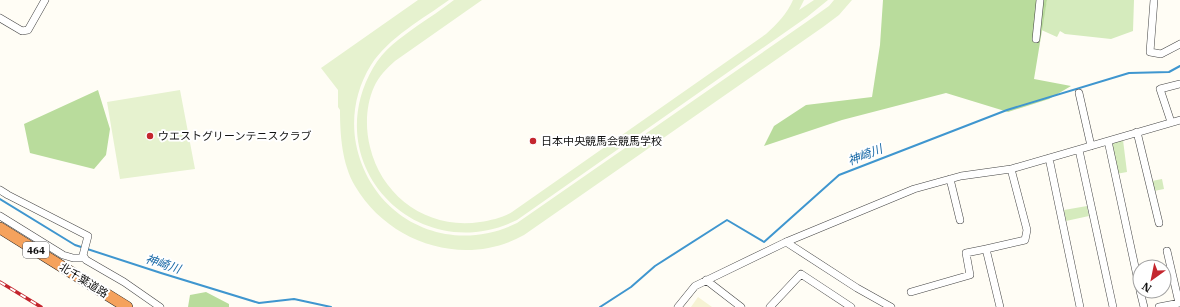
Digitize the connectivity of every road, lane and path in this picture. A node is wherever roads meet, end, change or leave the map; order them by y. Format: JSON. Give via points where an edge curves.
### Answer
{"nodes":[{"id":1,"x":45,"y":0,"type":"edge"},
{"id":2,"x":1040,"y":0,"type":"edge"},
{"id":3,"x":1154,"y":0,"type":"edge"},
{"id":4,"x":0,"y":18,"type":"edge"},
{"id":5,"x":1036,"y":39,"type":"dead end"},
{"id":6,"x":1180,"y":44,"type":"edge"},
{"id":7,"x":1180,"y":84,"type":"edge"},
{"id":8,"x":1079,"y":92,"type":"dead end"},
{"id":9,"x":1180,"y":120,"type":"edge"},
{"id":10,"x":1171,"y":122,"type":"junction"},
{"id":11,"x":1137,"y":132,"type":"junction"},
{"id":12,"x":1108,"y":141,"type":"junction"},
{"id":13,"x":1091,"y":146,"type":"junction"},
{"id":14,"x":1079,"y":150,"type":"junction"},
{"id":15,"x":1049,"y":158,"type":"junction"},
{"id":16,"x":1011,"y":169,"type":"junction"},
{"id":17,"x":950,"y":179,"type":"junction"},
{"id":18,"x":0,"y":190,"type":"edge"},
{"id":19,"x":0,"y":216,"type":"edge"},
{"id":20,"x":960,"y":220,"type":"dead end"},
{"id":21,"x":1159,"y":223,"type":"dead end"},
{"id":22,"x":0,"y":228,"type":"edge"},
{"id":23,"x":786,"y":242,"type":"junction"},
{"id":24,"x":986,"y":249,"type":"junction"},
{"id":25,"x":1167,"y":251,"type":"dead end"},
{"id":26,"x":84,"y":255,"type":"junction"},
{"id":27,"x":1133,"y":259,"type":"edge"},
{"id":28,"x":706,"y":280,"type":"junction"},
{"id":29,"x":911,"y":292,"type":"dead end"},
{"id":30,"x":1179,"y":303,"type":"edge"},
{"id":31,"x":127,"y":307,"type":"edge"},
{"id":32,"x":160,"y":307,"type":"edge"},
{"id":33,"x":678,"y":307,"type":"edge"},
{"id":34,"x":741,"y":307,"type":"edge"},
{"id":35,"x":770,"y":307,"type":"edge"},
{"id":36,"x":851,"y":307,"type":"edge"},
{"id":37,"x":891,"y":307,"type":"edge"},
{"id":38,"x":1000,"y":307,"type":"edge"},
{"id":39,"x":1080,"y":307,"type":"edge"},
{"id":40,"x":1112,"y":307,"type":"edge"},
{"id":41,"x":1158,"y":307,"type":"edge"}],
"edges":[{"from":1,"to":4,"type":"street","via":[[28,30],[22,32]]},
{"from":2,"to":5,"type":"street"},
{"from":3,"to":6,"type":"street","via":[[1150,52],[1161,54]]},
{"from":7,"to":10,"type":"street","via":[[1160,89]]},
{"from":8,"to":13,"type":"street"},
{"from":9,"to":10,"type":"street"},
{"from":10,"to":11,"type":"street"},
{"from":11,"to":12,"type":"street"},
{"from":11,"to":21,"type":"street"},
{"from":12,"to":13,"type":"street"},
{"from":12,"to":27,"type":"street"},
{"from":13,"to":14,"type":"street"},
{"from":14,"to":15,"type":"street"},
{"from":14,"to":40,"type":"street"},
{"from":15,"to":16,"type":"street"},
{"from":15,"to":39,"type":"street"},
{"from":16,"to":17,"type":"street"},
{"from":16,"to":24,"type":"street","via":[[1027,230],[1025,240]]},
{"from":17,"to":20,"type":"street"},
{"from":17,"to":23,"type":"street","via":[[914,189]]},
{"from":18,"to":26,"type":"street","via":[[88,236]]},
{"from":19,"to":26,"type":"street","via":[[63,255],[73,258]]},
{"from":22,"to":31,"type":"highway","name":"北千葉道路","number":"464"},
{"from":23,"to":28,"type":"street"},
{"from":23,"to":37,"type":"street"},
{"from":24,"to":29,"type":"street","via":[[966,254],[970,275]]},
{"from":24,"to":38,"type":"street"},
{"from":25,"to":30,"type":"street"},
{"from":26,"to":32,"type":"street","via":[[86,260]]},
{"from":28,"to":33,"type":"street","via":[[695,286]]},
{"from":28,"to":34,"type":"street"},
{"from":30,"to":41,"type":"street"},
{"from":35,"to":36,"type":"street","via":[[801,274]]}]}
